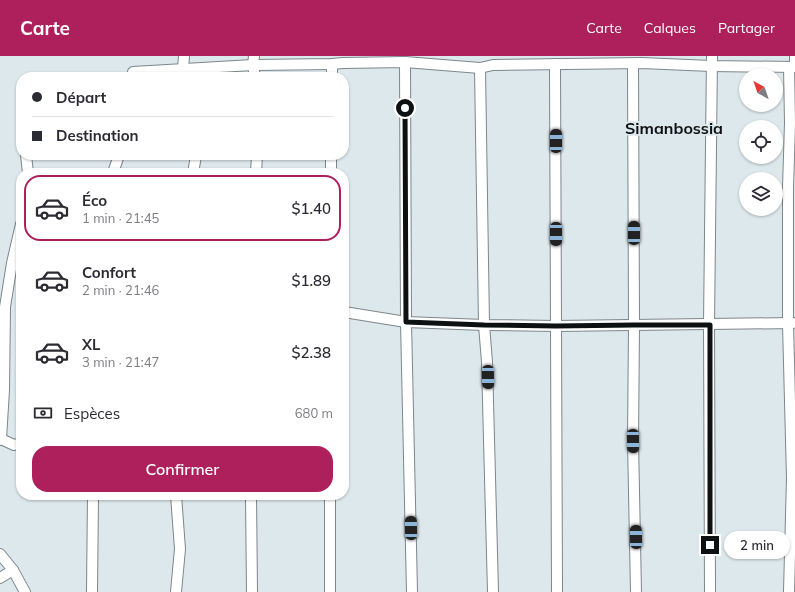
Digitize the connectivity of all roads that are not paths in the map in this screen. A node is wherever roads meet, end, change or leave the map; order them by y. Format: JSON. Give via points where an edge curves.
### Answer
{"nodes":[{"id":1,"x":184,"y":56,"type":"edge"},
{"id":2,"x":795,"y":56,"type":"edge"},
{"id":3,"x":343,"y":59,"type":"edge"},
{"id":4,"x":254,"y":60,"type":"edge"},
{"id":5,"x":416,"y":60,"type":"edge"},
{"id":6,"x":493,"y":60,"type":"edge"},
{"id":7,"x":561,"y":61,"type":"edge"},
{"id":8,"x":639,"y":61,"type":"edge"},
{"id":9,"x":712,"y":61,"type":"edge"},
{"id":10,"x":405,"y":62,"type":"junction"},
{"id":11,"x":332,"y":64,"type":"junction"},
{"id":12,"x":793,"y":67,"type":"edge"},
{"id":13,"x":480,"y":68,"type":"junction"},
{"id":14,"x":183,"y":69,"type":"junction"},
{"id":15,"x":133,"y":72,"type":"dead end"},
{"id":16,"x":254,"y":72,"type":"edge"},
{"id":17,"x":332,"y":72,"type":"edge"},
{"id":18,"x":16,"y":246,"type":"edge"},
{"id":19,"x":349,"y":313,"type":"edge"},
{"id":20,"x":406,"y":322,"type":"junction"},
{"id":21,"x":792,"y":324,"type":"edge"},
{"id":22,"x":484,"y":325,"type":"junction"},
{"id":23,"x":634,"y":325,"type":"junction"},
{"id":24,"x":710,"y":325,"type":"junction"},
{"id":25,"x":556,"y":326,"type":"junction"},
{"id":26,"x":2,"y":390,"type":"edge"},
{"id":27,"x":1,"y":440,"type":"edge"},
{"id":28,"x":16,"y":444,"type":"edge"},
{"id":29,"x":93,"y":500,"type":"edge"},
{"id":30,"x":176,"y":500,"type":"edge"},
{"id":31,"x":251,"y":500,"type":"edge"},
{"id":32,"x":330,"y":500,"type":"edge"},
{"id":33,"x":0,"y":554,"type":"edge"},
{"id":34,"x":13,"y":570,"type":"junction"},
{"id":35,"x":0,"y":578,"type":"edge"},
{"id":36,"x":25,"y":592,"type":"edge"},
{"id":37,"x":92,"y":592,"type":"edge"},
{"id":38,"x":176,"y":592,"type":"edge"},
{"id":39,"x":252,"y":592,"type":"edge"},
{"id":40,"x":330,"y":592,"type":"edge"},
{"id":41,"x":412,"y":592,"type":"edge"},
{"id":42,"x":493,"y":592,"type":"edge"},
{"id":43,"x":557,"y":592,"type":"edge"},
{"id":44,"x":636,"y":592,"type":"edge"},
{"id":45,"x":710,"y":592,"type":"edge"},
{"id":46,"x":789,"y":592,"type":"edge"}],
"edges":[{"from":1,"to":14,"type":"street"},
{"from":2,"to":12,"type":"street"},
{"from":3,"to":10,"type":"street"},
{"from":3,"to":11,"type":"street"},
{"from":4,"to":11,"type":"street"},
{"from":4,"to":14,"type":"street"},
{"from":4,"to":16,"type":"street"},
{"from":5,"to":10,"type":"street"},
{"from":5,"to":13,"type":"street"},
{"from":6,"to":7,"type":"street"},
{"from":6,"to":13,"type":"street"},
{"from":7,"to":8,"type":"street"},
{"from":7,"to":25,"type":"street"},
{"from":8,"to":9,"type":"street"},
{"from":8,"to":23,"type":"street"},
{"from":9,"to":12,"type":"street"},
{"from":9,"to":24,"type":"street"},
{"from":10,"to":20,"type":"street"},
{"from":11,"to":17,"type":"street"},
{"from":12,"to":21,"type":"street","via":[[788,188]]},
{"from":13,"to":22,"type":"street"},
{"from":14,"to":15,"type":"street"},
{"from":18,"to":26,"type":"street","via":[[5,307]]},
{"from":19,"to":20,"type":"street"},
{"from":20,"to":22,"type":"street"},
{"from":20,"to":41,"type":"street"},
{"from":21,"to":24,"type":"street"},
{"from":21,"to":46,"type":"street"},
{"from":22,"to":25,"type":"street"},
{"from":22,"to":42,"type":"street"},
{"from":23,"to":24,"type":"street"},
{"from":23,"to":25,"type":"street"},
{"from":23,"to":44,"type":"street"},
{"from":24,"to":45,"type":"street"},
{"from":25,"to":43,"type":"street"},
{"from":26,"to":27,"type":"street"},
{"from":27,"to":28,"type":"street"},
{"from":29,"to":37,"type":"street"},
{"from":30,"to":38,"type":"street","via":[[180,548]]},
{"from":31,"to":39,"type":"street"},
{"from":32,"to":40,"type":"street"},
{"from":33,"to":34,"type":"street"},
{"from":34,"to":35,"type":"street"},
{"from":34,"to":36,"type":"street"}]}
